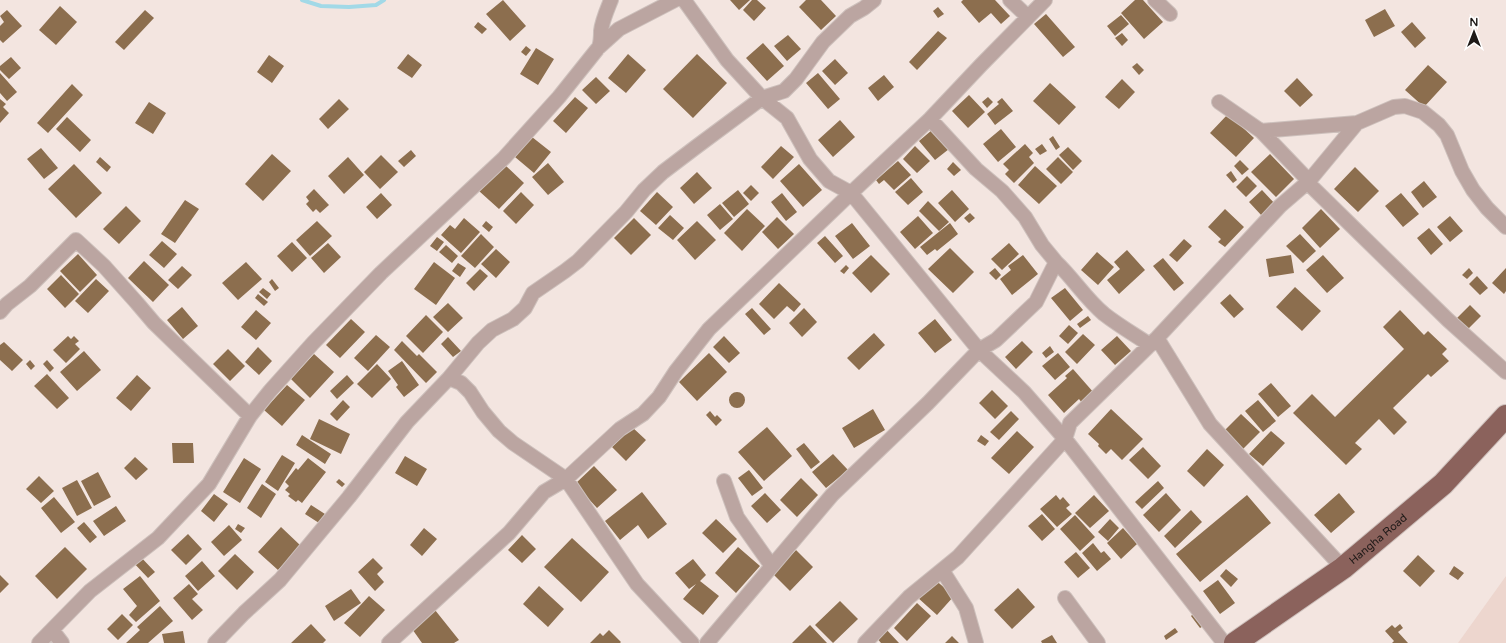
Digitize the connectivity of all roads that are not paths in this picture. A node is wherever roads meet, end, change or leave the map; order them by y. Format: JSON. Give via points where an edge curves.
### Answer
{"nodes":[{"id":1,"x":611,"y":0,"type":"edge"},
{"id":2,"x":675,"y":0,"type":"edge"},
{"id":3,"x":684,"y":0,"type":"edge"},
{"id":4,"x":874,"y":0,"type":"edge"},
{"id":5,"x":1010,"y":0,"type":"edge"},
{"id":6,"x":1045,"y":0,"type":"edge"},
{"id":7,"x":1155,"y":0,"type":"edge"},
{"id":8,"x":1170,"y":14,"type":"dead end"},
{"id":9,"x":1028,"y":17,"type":"junction"},
{"id":10,"x":599,"y":47,"type":"junction"},
{"id":11,"x":762,"y":98,"type":"junction"},
{"id":12,"x":1219,"y":102,"type":"dead end"},
{"id":13,"x":930,"y":119,"type":"junction"},
{"id":14,"x":1357,"y":124,"type":"junction"},
{"id":15,"x":1261,"y":131,"type":"junction"},
{"id":16,"x":1309,"y":181,"type":"junction"},
{"id":17,"x":851,"y":193,"type":"junction"},
{"id":18,"x":1506,"y":227,"type":"edge"},
{"id":19,"x":1056,"y":262,"type":"junction"},
{"id":20,"x":0,"y":312,"type":"edge"},
{"id":21,"x":1153,"y":342,"type":"junction"},
{"id":22,"x":979,"y":350,"type":"junction"},
{"id":23,"x":1506,"y":372,"type":"edge"},
{"id":24,"x":449,"y":378,"type":"junction"},
{"id":25,"x":250,"y":416,"type":"junction"},
{"id":26,"x":1506,"y":416,"type":"edge"},
{"id":27,"x":1065,"y":440,"type":"junction"},
{"id":28,"x":566,"y":479,"type":"junction"},
{"id":29,"x":724,"y":481,"type":"dead end"},
{"id":30,"x":771,"y":565,"type":"junction"},
{"id":31,"x":1343,"y":568,"type":"junction"},
{"id":32,"x":942,"y":570,"type":"junction"},
{"id":33,"x":1065,"y":598,"type":"dead end"},
{"id":34,"x":52,"y":630,"type":"junction"},
{"id":35,"x":39,"y":643,"type":"edge"},
{"id":36,"x":62,"y":643,"type":"edge"},
{"id":37,"x":215,"y":643,"type":"edge"},
{"id":38,"x":389,"y":643,"type":"edge"},
{"id":39,"x":692,"y":643,"type":"edge"},
{"id":40,"x":707,"y":643,"type":"edge"},
{"id":41,"x":865,"y":643,"type":"edge"},
{"id":42,"x":976,"y":643,"type":"edge"},
{"id":43,"x":1098,"y":643,"type":"edge"},
{"id":44,"x":1224,"y":643,"type":"edge"},
{"id":45,"x":1235,"y":643,"type":"edge"}],
"edges":[{"from":1,"to":10,"type":"street","via":[[606,11]]},
{"from":2,"to":10,"type":"street","via":[[619,30]]},
{"from":3,"to":11,"type":"street","via":[[726,60]]},
{"from":4,"to":11,"type":"street","via":[[850,16],[823,42],[784,91]]},
{"from":5,"to":9,"type":"street"},
{"from":6,"to":9,"type":"street"},
{"from":7,"to":8,"type":"street"},
{"from":9,"to":13,"type":"street"},
{"from":10,"to":25,"type":"street","via":[[559,97],[504,158],[371,284],[313,344]]},
{"from":11,"to":17,"type":"street","via":[[787,118],[810,159],[829,181]]},
{"from":11,"to":24,"type":"street","via":[[644,190],[578,261],[533,293],[525,308],[513,319],[492,330]]},
{"from":12,"to":15,"type":"street"},
{"from":13,"to":17,"type":"street"},
{"from":13,"to":19,"type":"street","via":[[1025,217]]},
{"from":14,"to":15,"type":"street"},
{"from":14,"to":16,"type":"street"},
{"from":14,"to":18,"type":"street","via":[[1394,107],[1405,106],[1424,112],[1448,135],[1462,171],[1473,190]]},
{"from":15,"to":16,"type":"street"},
{"from":16,"to":21,"type":"street","via":[[1280,206]]},
{"from":16,"to":23,"type":"street","via":[[1308,183],[1448,320]]},
{"from":17,"to":22,"type":"street"},
{"from":17,"to":28,"type":"street","via":[[709,329],[659,397],[643,414],[620,429]]},
{"from":19,"to":21,"type":"street","via":[[1104,314]]},
{"from":19,"to":22,"type":"street","via":[[1036,302],[996,340]]},
{"from":20,"to":25,"type":"street","via":[[76,240],[104,266],[154,323]]},
{"from":21,"to":27,"type":"street","via":[[1070,423]]},
{"from":21,"to":31,"type":"street","via":[[1210,424]]},
{"from":22,"to":27,"type":"street","via":[[1024,392]]},
{"from":22,"to":30,"type":"street","via":[[832,495]]},
{"from":24,"to":28,"type":"street","via":[[461,383],[470,392],[499,431]]},
{"from":24,"to":37,"type":"street","via":[[407,422],[280,580]]},
{"from":25,"to":34,"type":"street","via":[[209,484],[158,538],[90,591]]},
{"from":26,"to":31,"type":"highway","name":"Hangha Road","via":[[1443,484]]},
{"from":27,"to":32,"type":"street","via":[[958,557]]},
{"from":27,"to":44,"type":"street"},
{"from":28,"to":38,"type":"street","via":[[544,492],[509,533]]},
{"from":28,"to":39,"type":"street","via":[[637,584]]},
{"from":29,"to":30,"type":"street","via":[[737,517]]},
{"from":30,"to":40,"type":"street"},
{"from":31,"to":45,"type":"highway","name":"Hangha Road"},
{"from":32,"to":41,"type":"street","via":[[909,597]]},
{"from":32,"to":42,"type":"street","via":[[966,608]]},
{"from":33,"to":43,"type":"street"},
{"from":34,"to":35,"type":"street"},
{"from":34,"to":36,"type":"street"}]}
